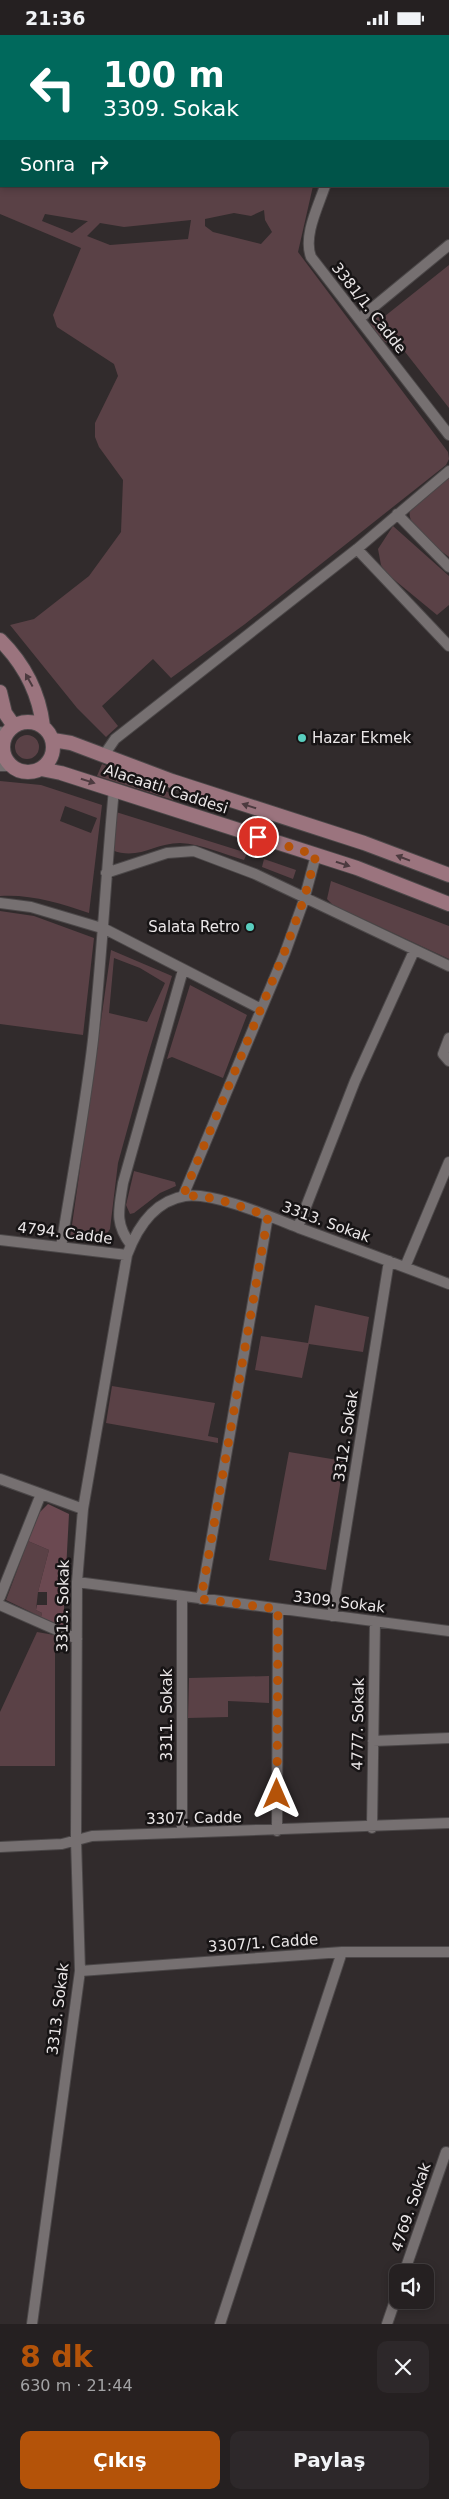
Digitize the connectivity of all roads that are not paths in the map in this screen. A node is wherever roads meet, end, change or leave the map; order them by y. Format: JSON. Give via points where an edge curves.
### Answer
{"nodes":[{"id":1,"x":325,"y":187,"type":"edge"},
{"id":2,"x":449,"y":245,"type":"edge"},
{"id":3,"x":359,"y":319,"type":"junction"},
{"id":4,"x":449,"y":435,"type":"edge"},
{"id":5,"x":449,"y":471,"type":"edge"},
{"id":6,"x":397,"y":514,"type":"junction"},
{"id":7,"x":357,"y":549,"type":"junction"},
{"id":8,"x":449,"y":567,"type":"edge"},
{"id":9,"x":0,"y":640,"type":"edge"},
{"id":10,"x":449,"y":646,"type":"edge"},
{"id":11,"x":0,"y":692,"type":"edge"},
{"id":12,"x":43,"y":726,"type":"junction"},
{"id":13,"x":7,"y":732,"type":"edge"},
{"id":14,"x":53,"y":740,"type":"junction"},
{"id":15,"x":104,"y":755,"type":"junction"},
{"id":16,"x":5,"y":765,"type":"edge"},
{"id":17,"x":41,"y":769,"type":"junction"},
{"id":18,"x":114,"y":789,"type":"junction"},
{"id":19,"x":316,"y":855,"type":"junction"},
{"id":20,"x":106,"y":873,"type":"junction"},
{"id":21,"x":449,"y":875,"type":"edge"},
{"id":22,"x":304,"y":899,"type":"junction"},
{"id":23,"x":0,"y":903,"type":"edge"},
{"id":24,"x":449,"y":904,"type":"edge"},
{"id":25,"x":105,"y":929,"type":"junction"},
{"id":26,"x":414,"y":951,"type":"junction"},
{"id":27,"x":449,"y":966,"type":"edge"},
{"id":28,"x":183,"y":970,"type":"junction"},
{"id":29,"x":261,"y":1009,"type":"junction"},
{"id":30,"x":449,"y":1038,"type":"edge"},
{"id":31,"x":449,"y":1061,"type":"edge"},
{"id":32,"x":449,"y":1162,"type":"edge"},
{"id":33,"x":183,"y":1196,"type":"junction"},
{"id":34,"x":268,"y":1216,"type":"junction"},
{"id":35,"x":298,"y":1227,"type":"junction"},
{"id":36,"x":0,"y":1240,"type":"edge"},
{"id":37,"x":131,"y":1245,"type":"junction"},
{"id":38,"x":61,"y":1247,"type":"junction"},
{"id":39,"x":127,"y":1255,"type":"junction"},
{"id":40,"x":389,"y":1261,"type":"junction"},
{"id":41,"x":405,"y":1267,"type":"junction"},
{"id":42,"x":449,"y":1284,"type":"edge"},
{"id":43,"x":0,"y":1479,"type":"edge"},
{"id":44,"x":41,"y":1494,"type":"junction"},
{"id":45,"x":83,"y":1509,"type":"junction"},
{"id":46,"x":77,"y":1583,"type":"junction"},
{"id":47,"x":0,"y":1597,"type":"edge"},
{"id":48,"x":182,"y":1597,"type":"junction"},
{"id":49,"x":201,"y":1599,"type":"junction"},
{"id":50,"x":0,"y":1605,"type":"edge"},
{"id":51,"x":278,"y":1609,"type":"junction"},
{"id":52,"x":332,"y":1616,"type":"junction"},
{"id":53,"x":375,"y":1621,"type":"junction"},
{"id":54,"x":449,"y":1631,"type":"edge"},
{"id":55,"x":77,"y":1639,"type":"junction"},
{"id":56,"x":449,"y":1738,"type":"edge"},
{"id":57,"x":373,"y":1741,"type":"junction"},
{"id":58,"x":449,"y":1823,"type":"edge"},
{"id":59,"x":372,"y":1828,"type":"junction"},
{"id":60,"x":277,"y":1831,"type":"junction"},
{"id":61,"x":182,"y":1833,"type":"junction"},
{"id":62,"x":76,"y":1840,"type":"junction"},
{"id":63,"x":0,"y":1847,"type":"edge"},
{"id":64,"x":342,"y":1952,"type":"junction"},
{"id":65,"x":449,"y":1952,"type":"edge"},
{"id":66,"x":80,"y":1971,"type":"junction"},
{"id":67,"x":446,"y":2152,"type":"dead end"},
{"id":68,"x":407,"y":2264,"type":"edge"},
{"id":69,"x":392,"y":2309,"type":"edge"},
{"id":70,"x":32,"y":2324,"type":"edge"},
{"id":71,"x":220,"y":2324,"type":"edge"},
{"id":72,"x":387,"y":2324,"type":"edge"}],
"edges":[{"from":1,"to":3,"type":"street","name":"3381/1. Cadde","via":[[308,249]]},
{"from":2,"to":3,"type":"street"},
{"from":3,"to":4,"type":"street","name":"3381/1. Cadde"},
{"from":5,"to":6,"type":"street"},
{"from":6,"to":7,"type":"street"},
{"from":6,"to":8,"type":"street"},
{"from":7,"to":10,"type":"street"},
{"from":7,"to":15,"type":"street","via":[[115,739]]},
{"from":12,"to":9,"type":"main road","one_way":true,"via":[[40,705],[32,685],[21,665]]},
{"from":11,"to":13,"type":"main road"},
{"from":12,"to":13,"type":"main road","via":[[30,722]]},
{"from":12,"to":14,"type":"main road"},
{"from":13,"to":16,"type":"main road","via":[[3,748]]},
{"from":14,"to":15,"type":"main road","name":"Alacaatlı Caddesi"},
{"from":14,"to":17,"type":"main road","via":[[52,756]]},
{"from":21,"to":15,"type":"main road","name":"Alacaatlı Caddesi","one_way":true},
{"from":16,"to":17,"type":"main road","via":[[27,772]]},
{"from":17,"to":18,"type":"main road","name":"Alacaatlı Caddesi","one_way":true},
{"from":18,"to":19,"type":"main road","name":"Alacaatlı Caddesi"},
{"from":18,"to":20,"type":"street"},
{"from":19,"to":22,"type":"street"},
{"from":19,"to":24,"type":"main road","name":"Alacaatlı Caddesi","one_way":true},
{"from":20,"to":22,"type":"street","via":[[168,853],[194,851],[255,874]]},
{"from":20,"to":25,"type":"street"},
{"from":22,"to":26,"type":"street"},
{"from":22,"to":29,"type":"street"},
{"from":23,"to":25,"type":"street","via":[[31,907]]},
{"from":25,"to":28,"type":"street"},
{"from":25,"to":38,"type":"street","via":[[93,1042]]},
{"from":26,"to":27,"type":"street"},
{"from":26,"to":35,"type":"street","via":[[355,1081]]},
{"from":28,"to":29,"type":"street"},
{"from":28,"to":37,"type":"street","via":[[123,1183],[119,1220]]},
{"from":29,"to":33,"type":"street"},
{"from":30,"to":31,"type":"street","via":[[443,1054]]},
{"from":32,"to":41,"type":"street"},
{"from":33,"to":34,"type":"street","name":"3313. Sokak","via":[[195,1195],[222,1201]]},
{"from":33,"to":37,"type":"street","name":"3313. Sokak","via":[[159,1207],[142,1223]]},
{"from":34,"to":35,"type":"street","name":"3313. Sokak"},
{"from":34,"to":49,"type":"street"},
{"from":35,"to":40,"type":"street","name":"3313. Sokak"},
{"from":36,"to":38,"type":"street","name":"4794. Cadde"},
{"from":37,"to":39,"type":"street","name":"3313. Sokak"},
{"from":38,"to":39,"type":"street","name":"4794. Cadde"},
{"from":39,"to":45,"type":"street","name":"3313. Sokak"},
{"from":40,"to":41,"type":"street","name":"3313. Sokak"},
{"from":40,"to":52,"type":"street","name":"3312. Sokak"},
{"from":41,"to":42,"type":"street","name":"3313. Sokak"},
{"from":43,"to":44,"type":"street"},
{"from":44,"to":45,"type":"street"},
{"from":44,"to":47,"type":"street"},
{"from":45,"to":46,"type":"street","name":"3313. Sokak"},
{"from":46,"to":48,"type":"street","name":"3309. Sokak"},
{"from":46,"to":55,"type":"street","name":"3313. Sokak"},
{"from":48,"to":49,"type":"street","name":"3309. Sokak"},
{"from":48,"to":61,"type":"street","name":"3311. Sokak"},
{"from":49,"to":51,"type":"street","name":"3309. Sokak"},
{"from":50,"to":55,"type":"street"},
{"from":51,"to":52,"type":"street","name":"3309. Sokak"},
{"from":51,"to":60,"type":"street"},
{"from":52,"to":53,"type":"street","name":"3309. Sokak"},
{"from":53,"to":54,"type":"street","name":"3309. Sokak"},
{"from":53,"to":57,"type":"street","name":"4777. Sokak"},
{"from":55,"to":62,"type":"street","name":"3313. Sokak"},
{"from":56,"to":57,"type":"street"},
{"from":57,"to":59,"type":"street","name":"4777. Sokak"},
{"from":58,"to":59,"type":"street","name":"3307. Cadde"},
{"from":59,"to":60,"type":"street","name":"3307. Cadde"},
{"from":60,"to":61,"type":"street","name":"3307. Cadde"},
{"from":61,"to":62,"type":"street","name":"3307. Cadde","via":[[92,1836]]},
{"from":62,"to":63,"type":"street","name":"3307. Cadde","via":[[62,1845]]},
{"from":62,"to":66,"type":"street","name":"3313. Sokak"},
{"from":64,"to":65,"type":"street","name":"3307/1. Cadde"},
{"from":64,"to":66,"type":"street","name":"3307/1. Cadde"},
{"from":64,"to":71,"type":"street"},
{"from":66,"to":70,"type":"street","name":"3313. Sokak"},
{"from":67,"to":68,"type":"street","name":"4769. Sokak"},
{"from":69,"to":72,"type":"street"}]}
